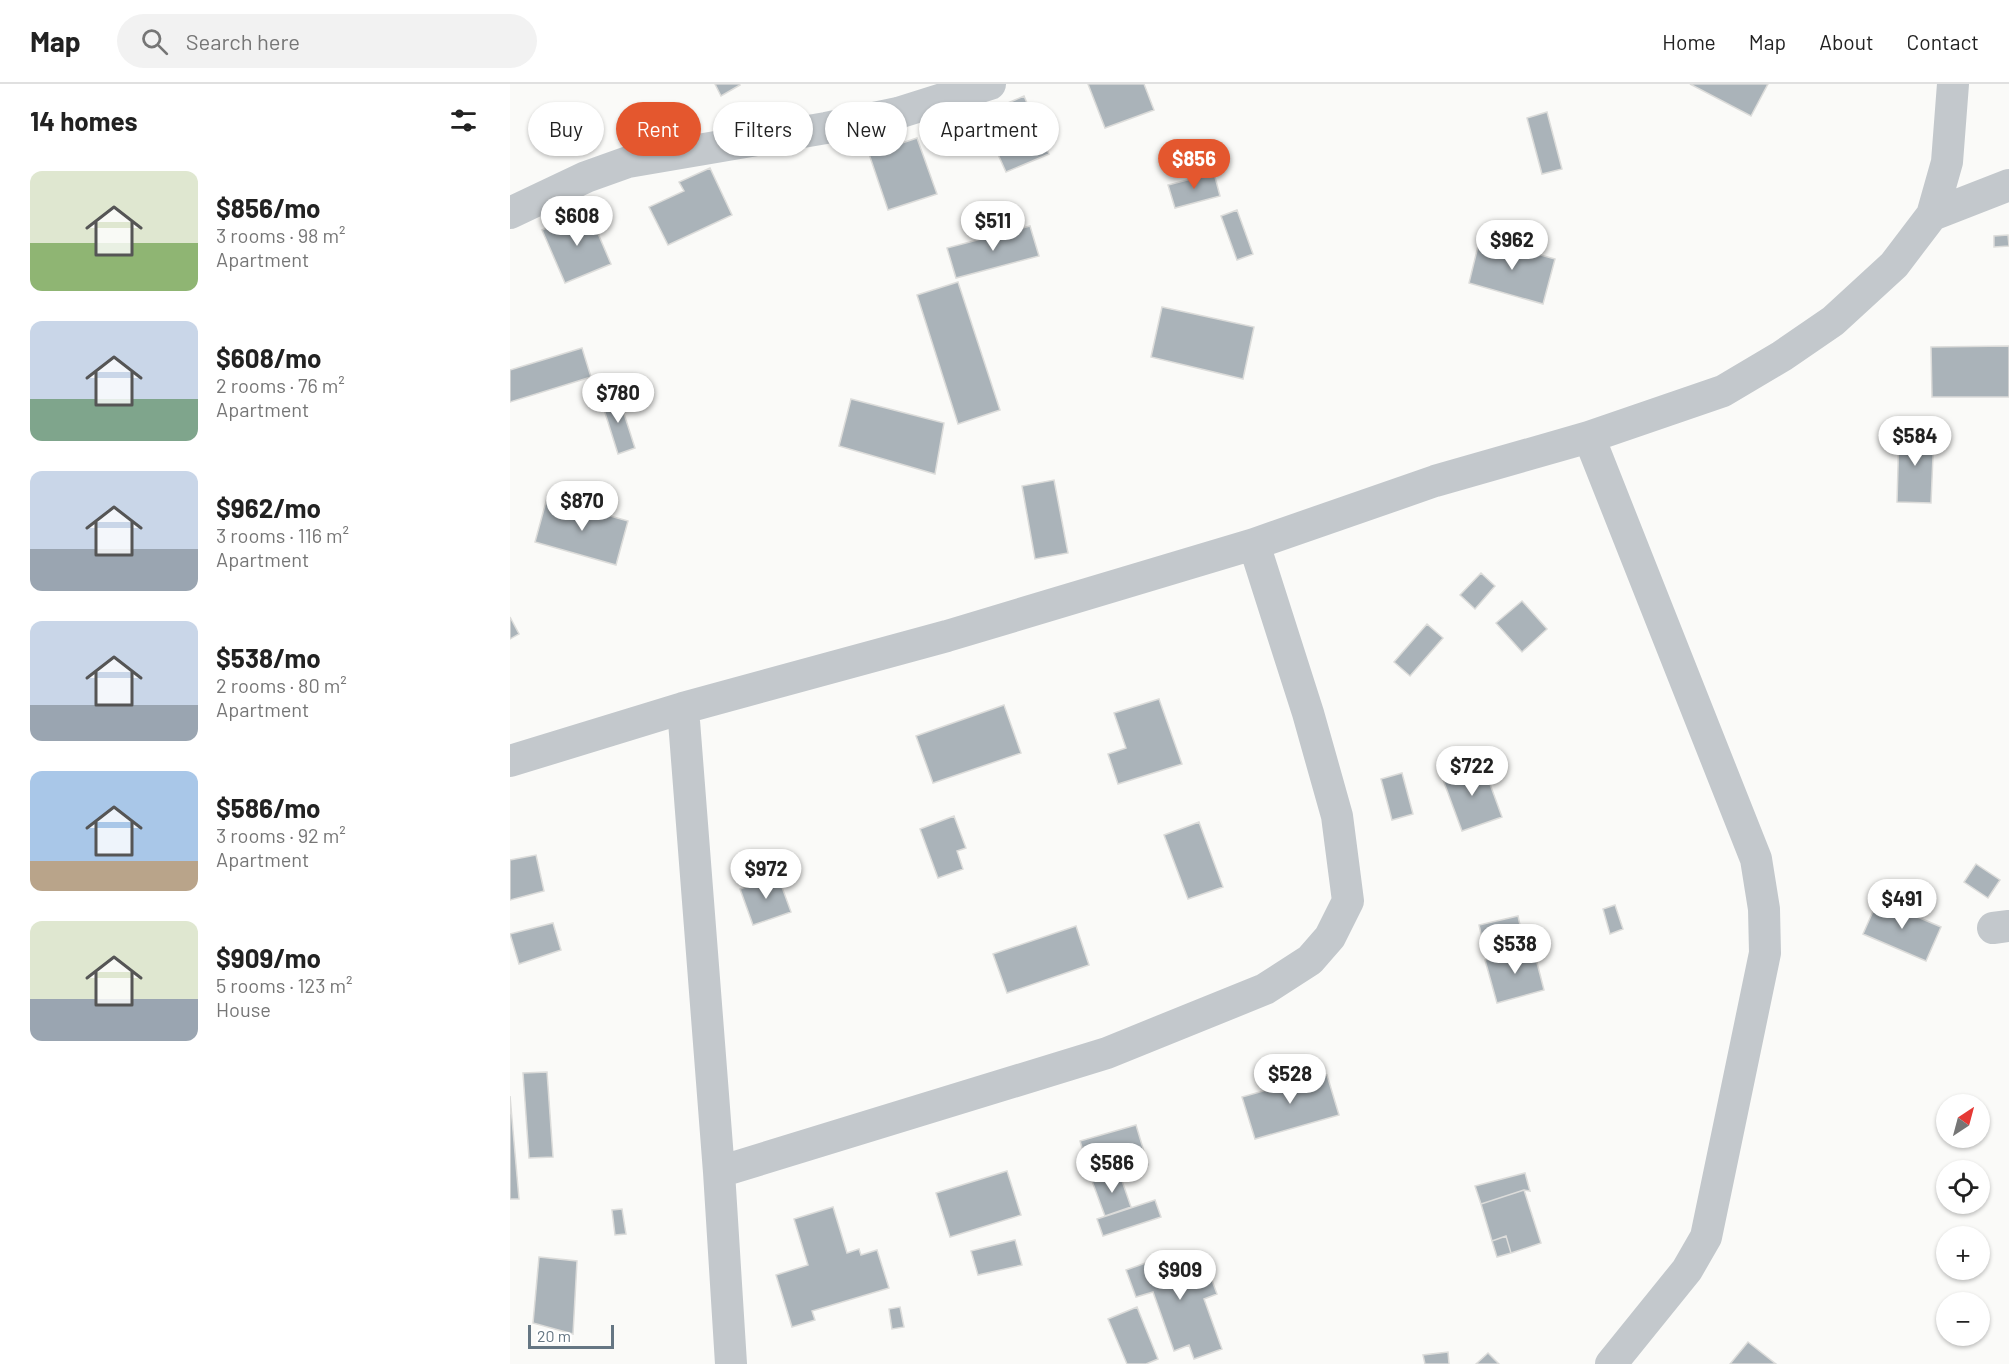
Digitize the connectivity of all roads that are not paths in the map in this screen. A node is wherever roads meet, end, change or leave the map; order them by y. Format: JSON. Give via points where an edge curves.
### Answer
{"nodes":[{"id":1,"x":990,"y":84,"type":"edge"},
{"id":2,"x":1953,"y":84,"type":"edge"},
{"id":3,"x":2009,"y":184,"type":"edge"},
{"id":4,"x":510,"y":213,"type":"edge"},
{"id":5,"x":1932,"y":215,"type":"junction"},
{"id":6,"x":1589,"y":437,"type":"junction"},
{"id":7,"x":1254,"y":544,"type":"junction"},
{"id":8,"x":682,"y":708,"type":"junction"},
{"id":9,"x":510,"y":761,"type":"edge"},
{"id":10,"x":719,"y":1172,"type":"junction"},
{"id":11,"x":731,"y":1364,"type":"edge"},
{"id":12,"x":1611,"y":1364,"type":"edge"}],
"edges":[{"from":1,"to":4,"type":"street","via":[[898,112],[826,128],[628,162]]},
{"from":2,"to":5,"type":"street","via":[[1947,162]]},
{"from":3,"to":5,"type":"street"},
{"from":5,"to":6,"type":"street","via":[[1894,265],[1833,321],[1782,356],[1723,391]]},
{"from":6,"to":7,"type":"street","via":[[1435,481]]},
{"from":6,"to":12,"type":"street","via":[[1756,859],[1764,909],[1765,953],[1706,1237],[1687,1270]]},
{"from":7,"to":8,"type":"street","via":[[947,636]]},
{"from":7,"to":10,"type":"street","via":[[1308,713],[1338,826],[1348,901],[1330,937],[1310,960],[1265,989],[1107,1053]]},
{"from":8,"to":9,"type":"street"},
{"from":8,"to":10,"type":"street"},
{"from":10,"to":11,"type":"street"}]}
